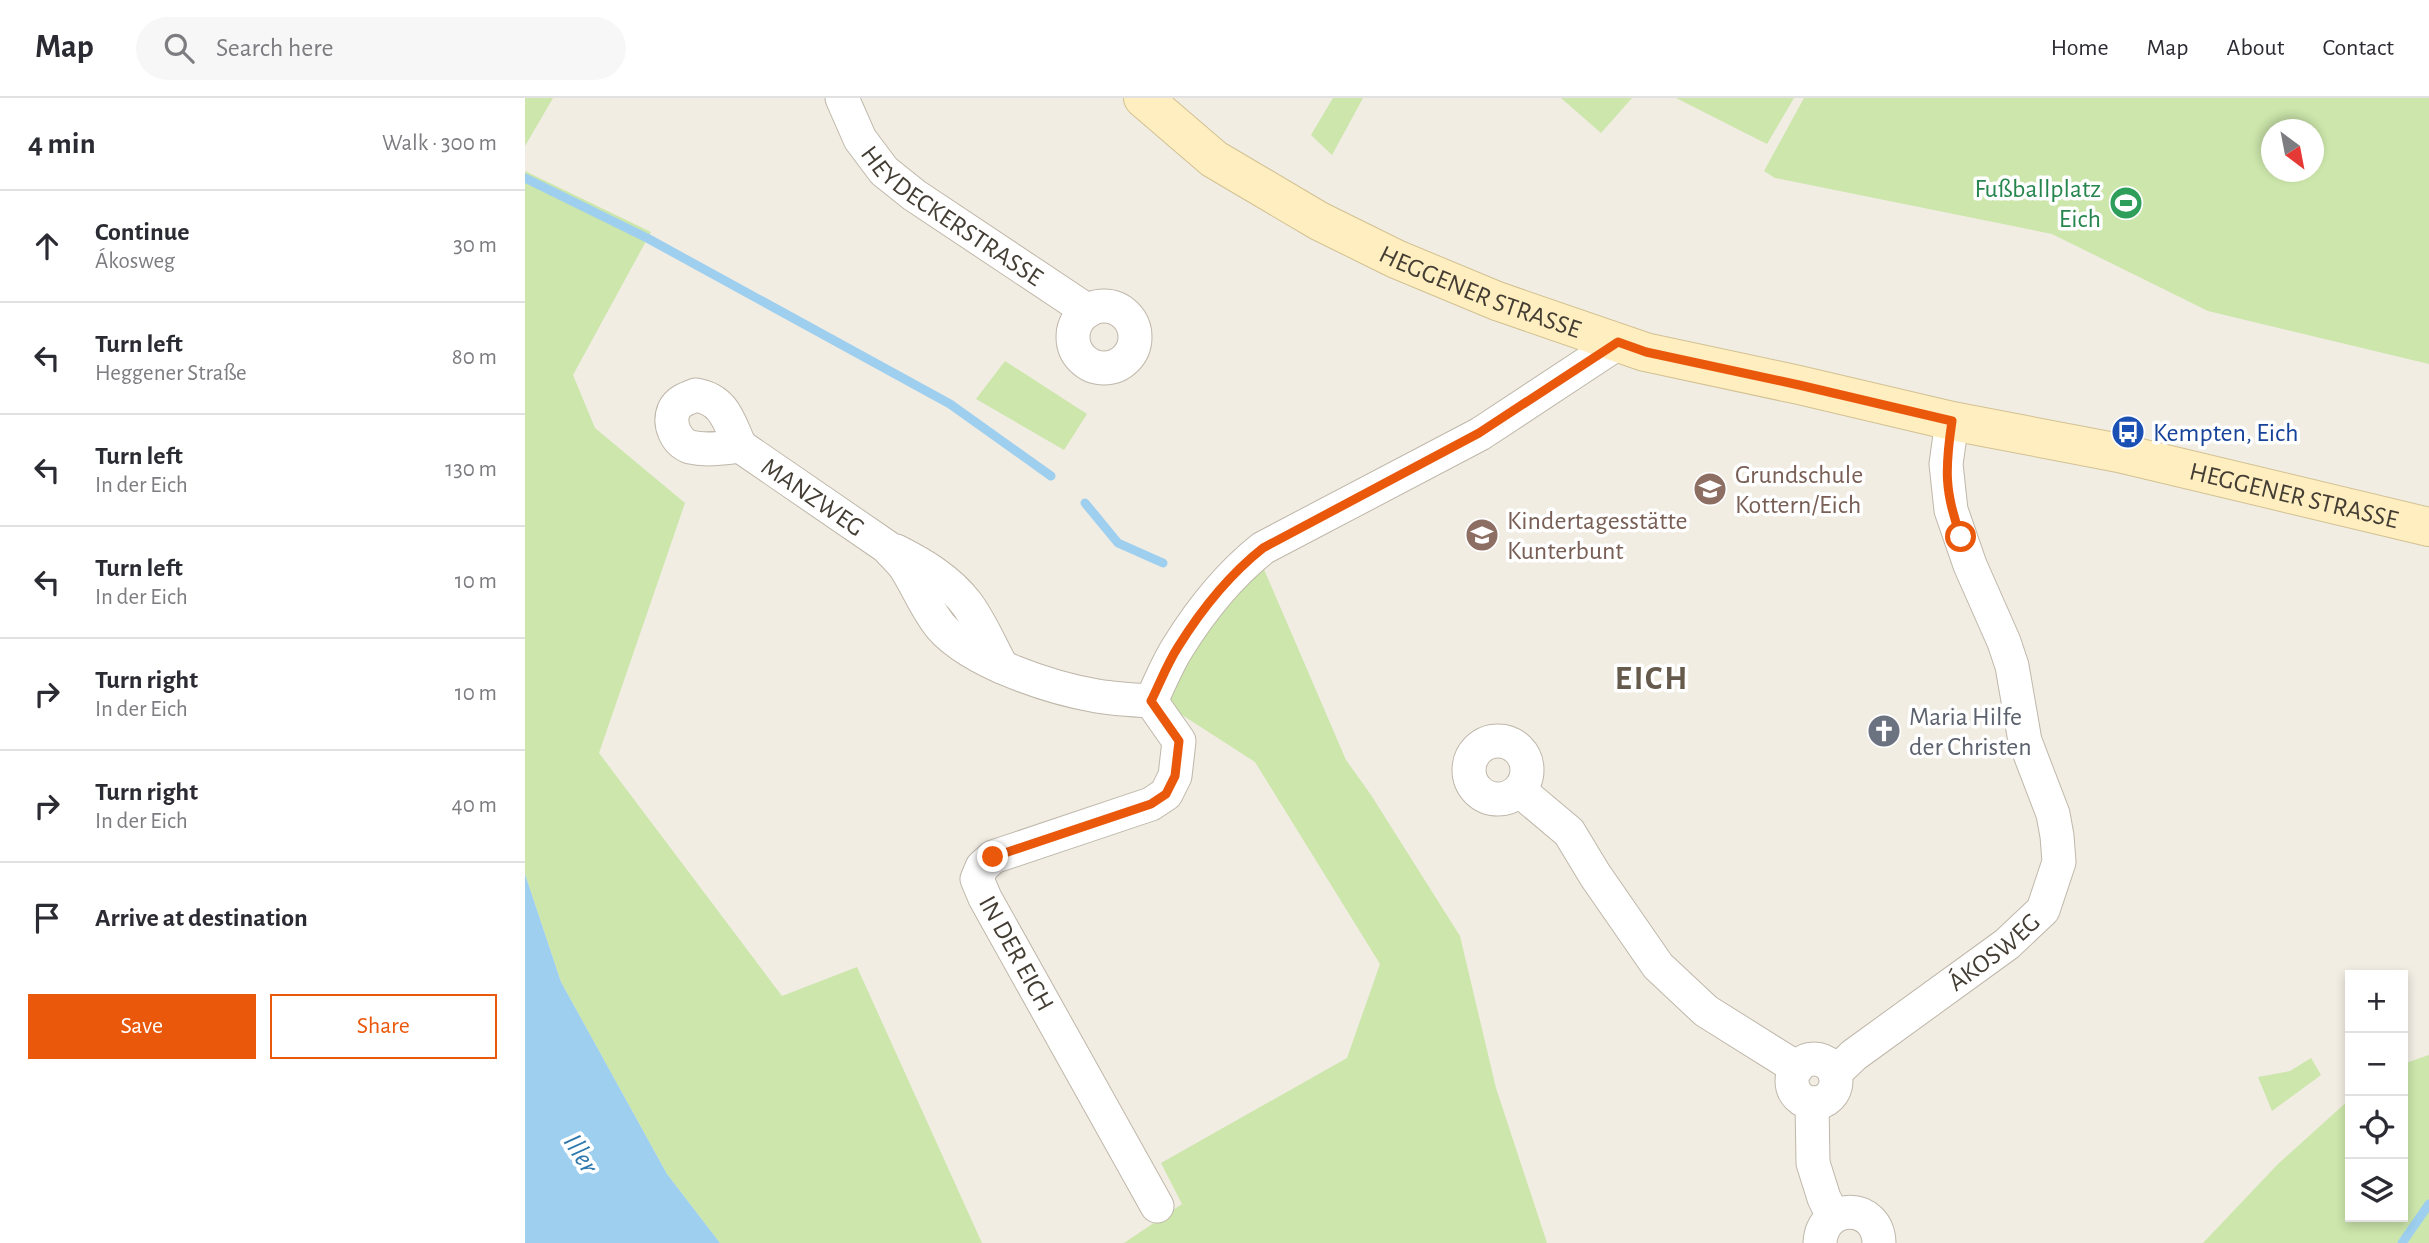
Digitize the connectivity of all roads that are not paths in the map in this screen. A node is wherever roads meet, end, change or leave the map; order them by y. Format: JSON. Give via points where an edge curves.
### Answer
{"nodes":[{"id":1,"x":842,"y":98,"type":"edge"},
{"id":2,"x":1143,"y":98,"type":"edge"},
{"id":3,"x":1088,"y":311,"type":"dead end"},
{"id":4,"x":1618,"y":342,"type":"junction"},
{"id":5,"x":1952,"y":421,"type":"junction"},
{"id":6,"x":740,"y":446,"type":"dead end"},
{"id":7,"x":2429,"y":527,"type":"edge"},
{"id":8,"x":1151,"y":701,"type":"junction"},
{"id":9,"x":1520,"y":791,"type":"dead end"},
{"id":10,"x":1797,"y":1068,"type":"junction"},
{"id":11,"x":1835,"y":1073,"type":"junction"},
{"id":12,"x":1811,"y":1103,"type":"junction"},
{"id":13,"x":1157,"y":1206,"type":"dead end"},
{"id":14,"x":1827,"y":1230,"type":"edge"},
{"id":15,"x":1878,"y":1243,"type":"edge"}],
"edges":[{"from":1,"to":3,"type":"street","name":"HEYDECKERSTRASSE","via":[[860,139],[884,171]]},
{"from":2,"to":4,"type":"street","name":"HEGGENER STRASSE","via":[[1214,159],[1319,221],[1497,301]]},
{"from":4,"to":5,"type":"street","name":"HEGGENER STRASSE"},
{"from":4,"to":8,"type":"street","via":[[1479,433],[1263,548],[1236,569],[1199,617],[1177,648]]},
{"from":5,"to":7,"type":"street","name":"HEGGENER STRASSE","via":[[2119,453]]},
{"from":5,"to":11,"type":"street","name":"ÁKOSWEG","via":[[1946,464],[1951,510],[2004,642],[2025,741],[2053,814],[2059,862],[2043,910],[2026,927]]},
{"from":6,"to":8,"type":"street","name":"MANZWEG","via":[[887,547],[942,629],[964,646],[1002,667],[1097,696]]},
{"from":8,"to":13,"type":"street","name":"IN DER EICH","via":[[1179,741],[1175,776],[1166,794],[1151,804],[993,857],[977,879]]},
{"from":9,"to":10,"type":"street","via":[[1570,832],[1658,966],[1706,1011]]},
{"from":10,"to":11,"type":"street","via":[[1817,1059]]},
{"from":10,"to":12,"type":"street","via":[[1793,1087],[1800,1098]]},
{"from":11,"to":12,"type":"street","name":"ÁKOSWEG","via":[[1832,1094]]},
{"from":12,"to":14,"type":"street","via":[[1813,1163],[1824,1198]]},
{"from":14,"to":15,"type":"street","via":[[1850,1212],[1867,1217],[1877,1231]]}]}
